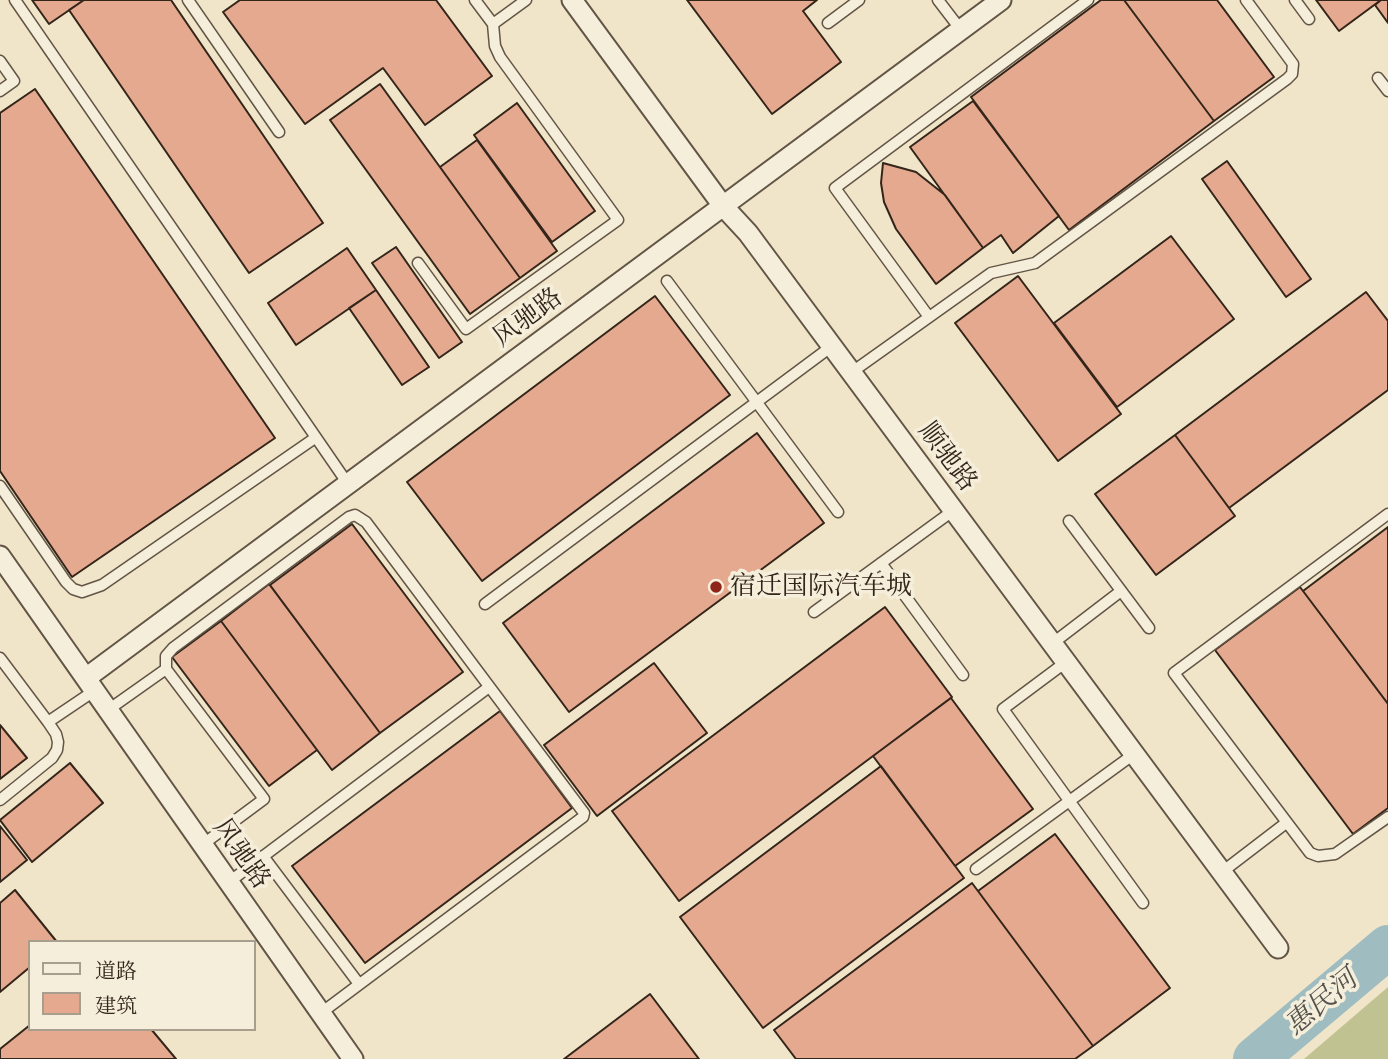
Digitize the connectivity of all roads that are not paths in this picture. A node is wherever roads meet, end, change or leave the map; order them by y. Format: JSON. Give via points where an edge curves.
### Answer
{"nodes":[{"id":1,"x":15,"y":0,"type":"edge"},
{"id":2,"x":188,"y":0,"type":"edge"},
{"id":3,"x":475,"y":0,"type":"edge"},
{"id":4,"x":526,"y":0,"type":"edge"},
{"id":5,"x":572,"y":0,"type":"edge"},
{"id":6,"x":859,"y":0,"type":"edge"},
{"id":7,"x":938,"y":0,"type":"edge"},
{"id":8,"x":1002,"y":0,"type":"edge"},
{"id":9,"x":1088,"y":0,"type":"edge"},
{"id":10,"x":1246,"y":0,"type":"edge"},
{"id":11,"x":1295,"y":0,"type":"edge"},
{"id":12,"x":1309,"y":19,"type":"dead end"},
{"id":13,"x":828,"y":23,"type":"dead end"},
{"id":14,"x":493,"y":24,"type":"junction"},
{"id":15,"x":961,"y":30,"type":"junction"},
{"id":16,"x":0,"y":61,"type":"edge"},
{"id":17,"x":1378,"y":78,"type":"dead end"},
{"id":18,"x":0,"y":90,"type":"edge"},
{"id":19,"x":1388,"y":91,"type":"edge"},
{"id":20,"x":279,"y":132,"type":"dead end"},
{"id":21,"x":723,"y":206,"type":"junction"},
{"id":22,"x":418,"y":263,"type":"dead end"},
{"id":23,"x":667,"y":281,"type":"dead end"},
{"id":24,"x":929,"y":317,"type":"junction"},
{"id":25,"x":832,"y":346,"type":"junction"},
{"id":26,"x":852,"y":372,"type":"junction"},
{"id":27,"x":756,"y":402,"type":"junction"},
{"id":28,"x":315,"y":438,"type":"junction"},
{"id":29,"x":348,"y":484,"type":"junction"},
{"id":30,"x":0,"y":486,"type":"edge"},
{"id":31,"x":954,"y":510,"type":"junction"},
{"id":32,"x":838,"y":512,"type":"dead end"},
{"id":33,"x":1388,"y":514,"type":"edge"},
{"id":34,"x":1069,"y":521,"type":"dead end"},
{"id":35,"x":0,"y":556,"type":"edge"},
{"id":36,"x":881,"y":563,"type":"junction"},
{"id":37,"x":1121,"y":591,"type":"junction"},
{"id":38,"x":485,"y":604,"type":"dead end"},
{"id":39,"x":814,"y":612,"type":"dead end"},
{"id":40,"x":1149,"y":628,"type":"dead end"},
{"id":41,"x":1053,"y":643,"type":"junction"},
{"id":42,"x":0,"y":658,"type":"edge"},
{"id":43,"x":1066,"y":662,"type":"junction"},
{"id":44,"x":166,"y":669,"type":"junction"},
{"id":45,"x":963,"y":675,"type":"dead end"},
{"id":46,"x":90,"y":685,"type":"junction"},
{"id":47,"x":489,"y":687,"type":"junction"},
{"id":48,"x":108,"y":710,"type":"junction"},
{"id":49,"x":48,"y":722,"type":"junction"},
{"id":50,"x":1134,"y":754,"type":"junction"},
{"id":51,"x":0,"y":800,"type":"edge"},
{"id":52,"x":1070,"y":801,"type":"junction"},
{"id":53,"x":1388,"y":817,"type":"edge"},
{"id":54,"x":1286,"y":823,"type":"junction"},
{"id":55,"x":202,"y":845,"type":"junction"},
{"id":56,"x":263,"y":856,"type":"junction"},
{"id":57,"x":976,"y":869,"type":"dead end"},
{"id":58,"x":1222,"y":872,"type":"junction"},
{"id":59,"x":229,"y":882,"type":"junction"},
{"id":60,"x":1143,"y":903,"type":"dead end"},
{"id":61,"x":1278,"y":948,"type":"dead end"},
{"id":62,"x":359,"y":984,"type":"junction"},
{"id":63,"x":321,"y":1013,"type":"junction"},
{"id":64,"x":353,"y":1059,"type":"edge"}],
"edges":[{"from":1,"to":28,"type":"lane"},
{"from":2,"to":20,"type":"lane"},
{"from":3,"to":14,"type":"lane"},
{"from":4,"to":14,"type":"lane"},
{"from":5,"to":21,"type":"street","name":"顺驰路"},
{"from":6,"to":13,"type":"lane"},
{"from":7,"to":15,"type":"lane"},
{"from":8,"to":15,"type":"street","name":"风驰路"},
{"from":9,"to":24,"type":"lane","via":[[835,188]]},
{"from":10,"to":24,"type":"lane","via":[[1293,64],[1292,74],[1035,263],[991,273]]},
{"from":11,"to":12,"type":"lane"},
{"from":14,"to":22,"type":"lane","via":[[500,57],[618,220],[466,329]]},
{"from":15,"to":21,"type":"street","name":"风驰路"},
{"from":16,"to":18,"type":"lane","via":[[14,81]]},
{"from":17,"to":19,"type":"lane"},
{"from":21,"to":25,"type":"street","name":"顺驰路"},
{"from":21,"to":29,"type":"street","name":"风驰路"},
{"from":23,"to":27,"type":"lane"},
{"from":24,"to":26,"type":"lane"},
{"from":25,"to":26,"type":"street","name":"顺驰路"},
{"from":25,"to":27,"type":"lane"},
{"from":26,"to":31,"type":"street","name":"顺驰路"},
{"from":27,"to":32,"type":"lane"},
{"from":27,"to":38,"type":"lane"},
{"from":28,"to":29,"type":"lane"},
{"from":28,"to":30,"type":"lane","via":[[102,585],[82,592],[66,582]]},
{"from":29,"to":46,"type":"street","name":"风驰路"},
{"from":31,"to":36,"type":"lane"},
{"from":31,"to":41,"type":"street","name":"顺驰路"},
{"from":33,"to":54,"type":"lane","via":[[1174,673]]},
{"from":34,"to":37,"type":"lane"},
{"from":35,"to":46,"type":"street","name":"风驰路"},
{"from":36,"to":39,"type":"lane"},
{"from":36,"to":45,"type":"lane"},
{"from":37,"to":40,"type":"lane"},
{"from":37,"to":41,"type":"lane"},
{"from":41,"to":43,"type":"street","name":"顺驰路"},
{"from":42,"to":49,"type":"lane"},
{"from":43,"to":50,"type":"street","name":"顺驰路"},
{"from":43,"to":52,"type":"lane","via":[[1003,709]]},
{"from":44,"to":47,"type":"lane","via":[[166,656],[173,648],[355,515],[366,522]]},
{"from":44,"to":48,"type":"lane"},
{"from":44,"to":55,"type":"lane","via":[[264,799]]},
{"from":46,"to":48,"type":"street","name":"风驰路"},
{"from":46,"to":49,"type":"lane"},
{"from":47,"to":56,"type":"lane"},
{"from":47,"to":62,"type":"lane","via":[[581,807],[583,817]]},
{"from":48,"to":55,"type":"street","name":"风驰路"},
{"from":49,"to":51,"type":"lane","via":[[56,734],[57,750]]},
{"from":50,"to":52,"type":"lane"},
{"from":50,"to":58,"type":"street","name":"顺驰路"},
{"from":52,"to":57,"type":"lane"},
{"from":52,"to":60,"type":"lane"},
{"from":53,"to":54,"type":"lane","via":[[1344,849],[1326,856],[1310,853]]},
{"from":54,"to":58,"type":"lane"},
{"from":55,"to":59,"type":"street","name":"风驰路"},
{"from":56,"to":59,"type":"lane"},
{"from":56,"to":62,"type":"lane"},
{"from":58,"to":61,"type":"street","name":"顺驰路"},
{"from":59,"to":63,"type":"street","name":"风驰路"},
{"from":62,"to":63,"type":"lane"},
{"from":63,"to":64,"type":"street","name":"风驰路"}]}
